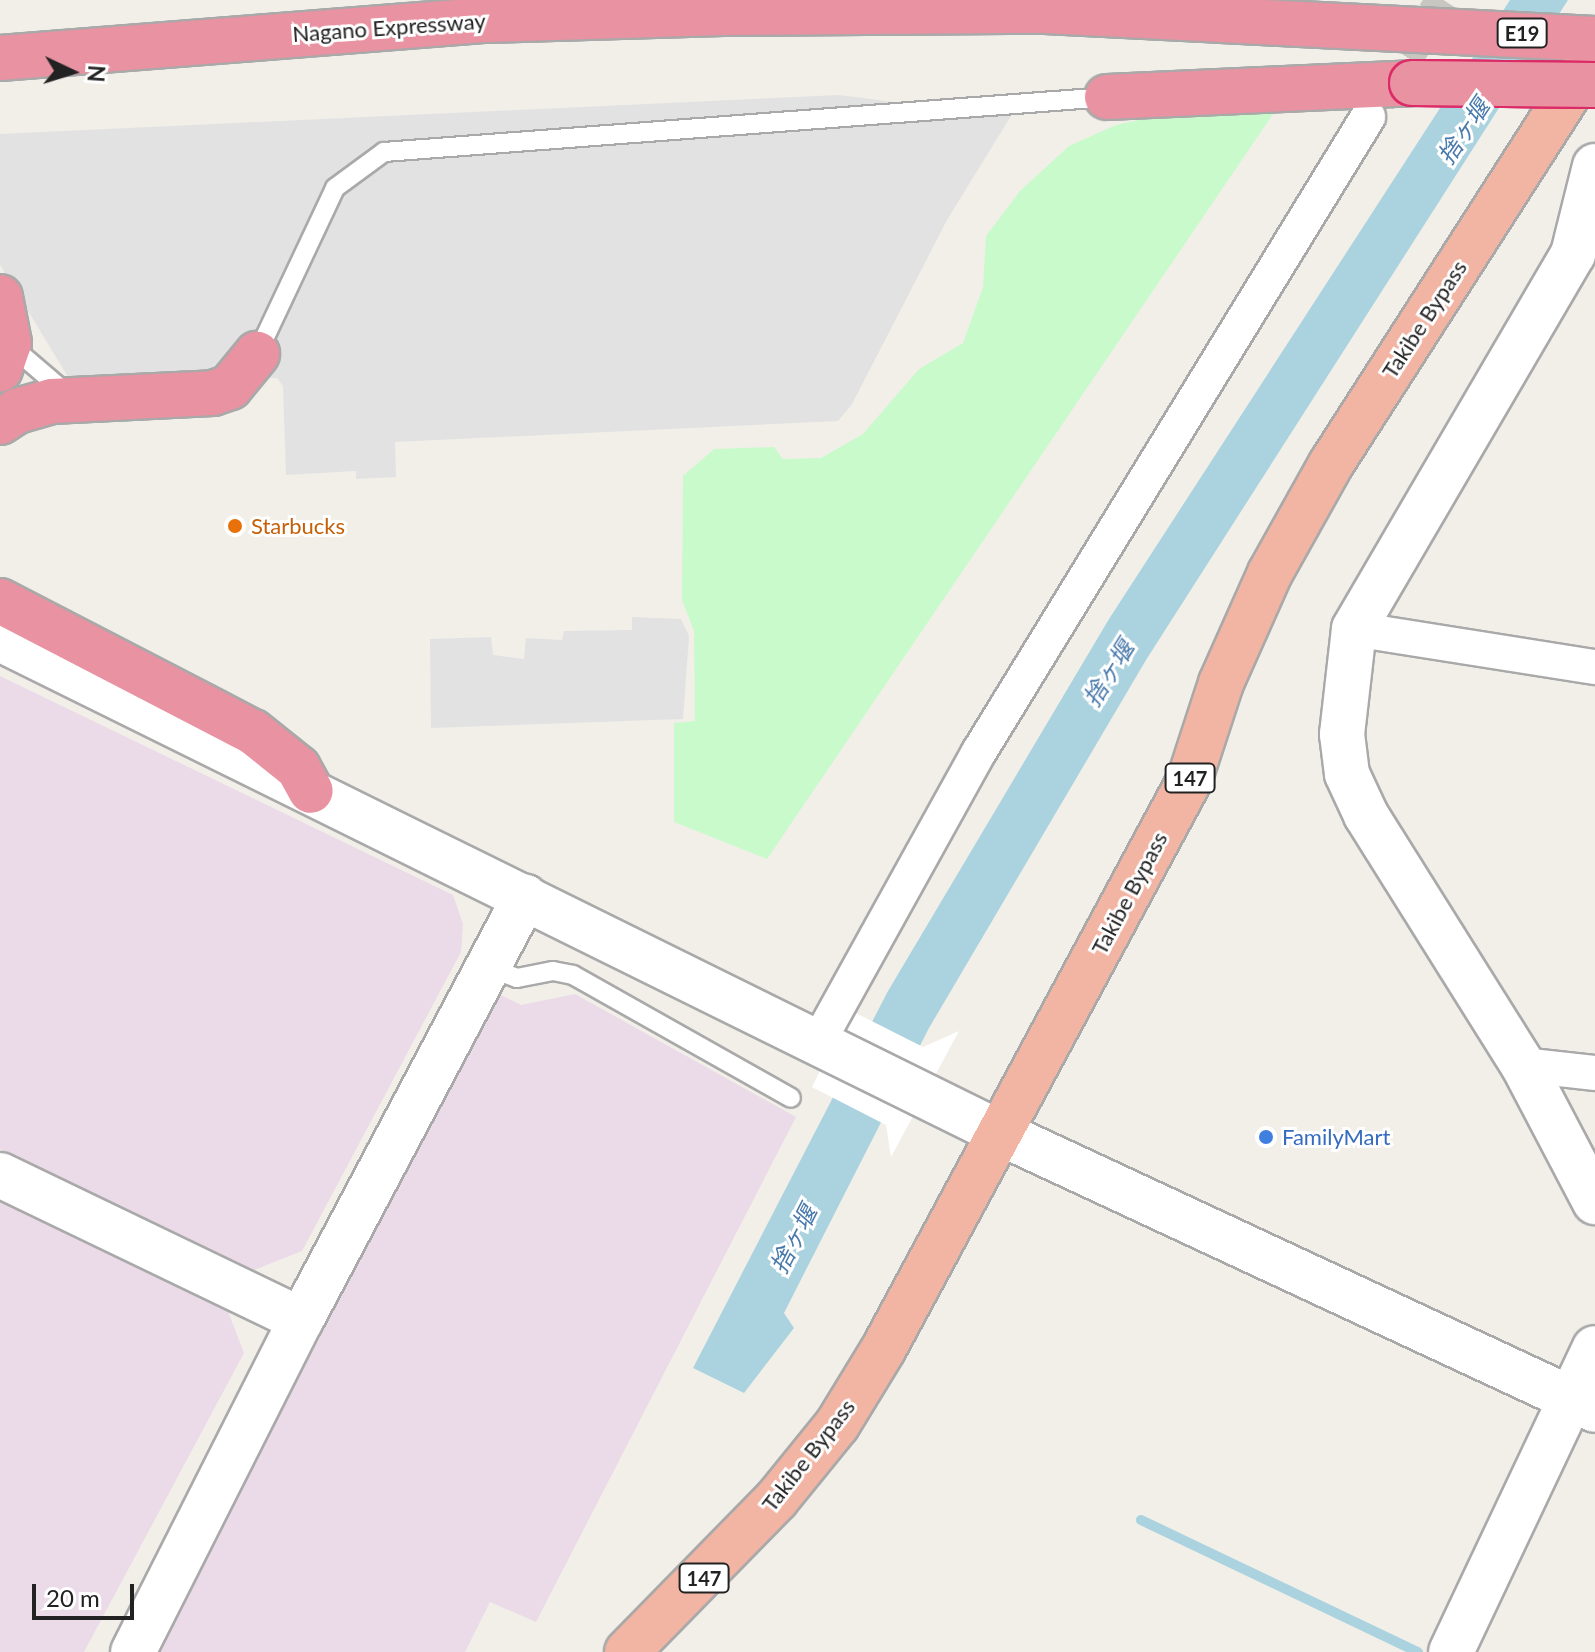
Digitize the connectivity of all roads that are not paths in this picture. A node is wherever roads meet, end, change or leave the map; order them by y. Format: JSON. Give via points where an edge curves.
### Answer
{"nodes":[{"id":1,"x":1595,"y":39,"type":"edge"},
{"id":2,"x":1595,"y":53,"type":"edge"},
{"id":3,"x":0,"y":58,"type":"edge"},
{"id":4,"x":1595,"y":85,"type":"edge"},
{"id":5,"x":1107,"y":97,"type":"joint"},
{"id":6,"x":1368,"y":117,"type":"tunnel mouth"},
{"id":7,"x":1594,"y":177,"type":"edge"},
{"id":8,"x":0,"y":297,"type":"edge"},
{"id":9,"x":257,"y":354,"type":"joint"},
{"id":10,"x":4,"y":356,"type":"edge"},
{"id":11,"x":84,"y":400,"type":"junction"},
{"id":12,"x":0,"y":422,"type":"edge"},
{"id":13,"x":0,"y":601,"type":"edge"},
{"id":14,"x":1354,"y":629,"type":"junction"},
{"id":15,"x":0,"y":639,"type":"edge"},
{"id":16,"x":1595,"y":667,"type":"edge"},
{"id":17,"x":311,"y":791,"type":"junction"},
{"id":18,"x":525,"y":897,"type":"junction"},
{"id":19,"x":487,"y":967,"type":"junction"},
{"id":20,"x":824,"y":1047,"type":"junction"},
{"id":21,"x":1523,"y":1065,"type":"junction"},
{"id":22,"x":1595,"y":1073,"type":"edge"},
{"id":23,"x":791,"y":1098,"type":"dead end"},
{"id":24,"x":1000,"y":1133,"type":"junction"},
{"id":25,"x":0,"y":1175,"type":"edge"},
{"id":26,"x":1595,"y":1202,"type":"edge"},
{"id":27,"x":301,"y":1320,"type":"junction"},
{"id":28,"x":1595,"y":1348,"type":"edge"},
{"id":29,"x":1584,"y":1405,"type":"edge"},
{"id":30,"x":133,"y":1652,"type":"edge"},
{"id":31,"x":627,"y":1652,"type":"edge"},
{"id":32,"x":1451,"y":1652,"type":"edge"}],
"edges":[{"from":1,"to":3,"type":"highway","name":"Nagano Expressway","number":"E19","via":[[1045,11],[723,13],[488,20]]},
{"from":2,"to":24,"type":"highway","name":"Takibe Bypass","number":"147","via":[[1331,464],[1270,573],[1221,683],[1189,781]]},
{"from":4,"to":5,"type":"highway","bridge":true,"via":[[1412,83]]},
{"from":5,"to":9,"type":"lane","via":[[384,152],[335,188]]},
{"from":6,"to":20,"type":"street","via":[[979,752]]},
{"from":7,"to":14,"type":"street","via":[[1573,254]]},
{"from":8,"to":10,"type":"highway"},
{"from":9,"to":11,"type":"highway","via":[[230,387],[213,393]]},
{"from":10,"to":11,"type":"lane"},
{"from":11,"to":12,"type":"highway","via":[[34,404]]},
{"from":13,"to":17,"type":"highway","via":[[253,732],[298,768]]},
{"from":14,"to":16,"type":"street"},
{"from":14,"to":21,"type":"street","via":[[1342,734],[1347,774],[1366,815]]},
{"from":15,"to":17,"type":"street"},
{"from":17,"to":18,"type":"street"},
{"from":18,"to":19,"type":"street"},
{"from":18,"to":20,"type":"street"},
{"from":19,"to":23,"type":"lane","via":[[517,978],[553,971],[573,975]]},
{"from":19,"to":27,"type":"street"},
{"from":20,"to":24,"type":"street"},
{"from":21,"to":22,"type":"street"},
{"from":21,"to":26,"type":"street"},
{"from":24,"to":29,"type":"street"},
{"from":24,"to":31,"type":"highway","name":"Takibe Bypass","number":"147","via":[[837,1425],[776,1500]]},
{"from":25,"to":27,"type":"street"},
{"from":27,"to":30,"type":"street"},
{"from":28,"to":29,"type":"street"},
{"from":29,"to":32,"type":"street"}]}
